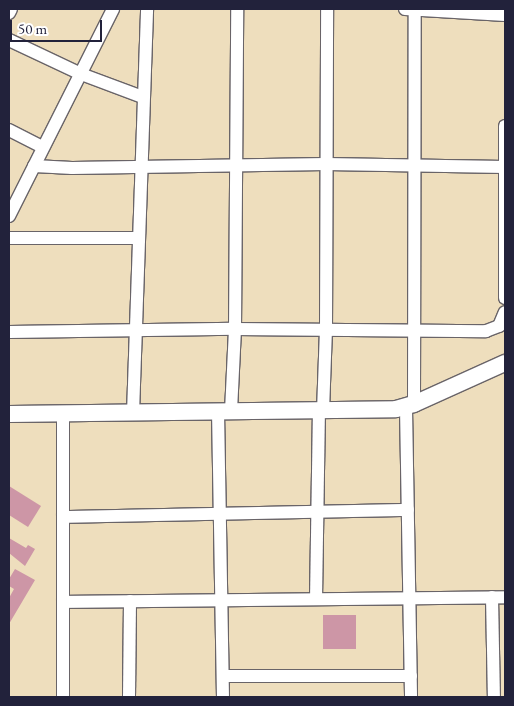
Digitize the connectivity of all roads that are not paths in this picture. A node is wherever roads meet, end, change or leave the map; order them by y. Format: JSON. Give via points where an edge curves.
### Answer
{"nodes":[{"id":1,"x":11,"y":9,"type":"edge"},
{"id":2,"x":113,"y":9,"type":"edge"},
{"id":3,"x":147,"y":9,"type":"edge"},
{"id":4,"x":237,"y":9,"type":"edge"},
{"id":5,"x":326,"y":9,"type":"edge"},
{"id":6,"x":405,"y":9,"type":"edge"},
{"id":7,"x":415,"y":9,"type":"edge"},
{"id":8,"x":9,"y":13,"type":"edge"},
{"id":9,"x":505,"y":15,"type":"edge"},
{"id":10,"x":9,"y":40,"type":"edge"},
{"id":11,"x":81,"y":74,"type":"junction"},
{"id":12,"x":143,"y":97,"type":"junction"},
{"id":13,"x":505,"y":126,"type":"edge"},
{"id":14,"x":9,"y":130,"type":"edge"},
{"id":15,"x":43,"y":147,"type":"junction"},
{"id":16,"x":326,"y":164,"type":"junction"},
{"id":17,"x":414,"y":164,"type":"junction"},
{"id":18,"x":141,"y":165,"type":"junction"},
{"id":19,"x":236,"y":165,"type":"junction"},
{"id":20,"x":34,"y":166,"type":"junction"},
{"id":21,"x":505,"y":167,"type":"edge"},
{"id":22,"x":9,"y":216,"type":"edge"},
{"id":23,"x":9,"y":238,"type":"edge"},
{"id":24,"x":139,"y":238,"type":"junction"},
{"id":25,"x":505,"y":298,"type":"edge"},
{"id":26,"x":505,"y":312,"type":"edge"},
{"id":27,"x":235,"y":329,"type":"junction"},
{"id":28,"x":137,"y":330,"type":"junction"},
{"id":29,"x":326,"y":330,"type":"junction"},
{"id":30,"x":414,"y":330,"type":"junction"},
{"id":31,"x":9,"y":332,"type":"edge"},
{"id":32,"x":504,"y":365,"type":"edge"},
{"id":33,"x":410,"y":406,"type":"junction"},
{"id":34,"x":225,"y":411,"type":"junction"},
{"id":35,"x":321,"y":411,"type":"junction"},
{"id":36,"x":133,"y":413,"type":"junction"},
{"id":37,"x":9,"y":414,"type":"edge"},
{"id":38,"x":63,"y":414,"type":"junction"},
{"id":39,"x":408,"y":510,"type":"junction"},
{"id":40,"x":318,"y":512,"type":"junction"},
{"id":41,"x":220,"y":514,"type":"junction"},
{"id":42,"x":63,"y":518,"type":"junction"},
{"id":43,"x":499,"y":597,"type":"edge"},
{"id":44,"x":410,"y":598,"type":"junction"},
{"id":45,"x":316,"y":599,"type":"junction"},
{"id":46,"x":222,"y":600,"type":"junction"},
{"id":47,"x":130,"y":601,"type":"junction"},
{"id":48,"x":63,"y":602,"type":"junction"},
{"id":49,"x":223,"y":676,"type":"junction"},
{"id":50,"x":411,"y":676,"type":"junction"},
{"id":51,"x":63,"y":697,"type":"edge"},
{"id":52,"x":129,"y":697,"type":"edge"},
{"id":53,"x":223,"y":697,"type":"edge"},
{"id":54,"x":411,"y":697,"type":"edge"},
{"id":55,"x":494,"y":697,"type":"edge"}],
"edges":[{"from":1,"to":8,"type":"street"},
{"from":2,"to":11,"type":"street"},
{"from":3,"to":12,"type":"street"},
{"from":4,"to":19,"type":"street"},
{"from":5,"to":16,"type":"street"},
{"from":6,"to":7,"type":"street"},
{"from":7,"to":9,"type":"street"},
{"from":7,"to":17,"type":"street"},
{"from":10,"to":11,"type":"street"},
{"from":11,"to":12,"type":"street"},
{"from":11,"to":15,"type":"street"},
{"from":12,"to":18,"type":"street"},
{"from":13,"to":21,"type":"street"},
{"from":14,"to":15,"type":"street"},
{"from":15,"to":20,"type":"street"},
{"from":16,"to":17,"type":"street"},
{"from":16,"to":19,"type":"street"},
{"from":16,"to":29,"type":"street"},
{"from":17,"to":21,"type":"street"},
{"from":17,"to":30,"type":"street"},
{"from":18,"to":19,"type":"street"},
{"from":18,"to":20,"type":"street"},
{"from":18,"to":24,"type":"street"},
{"from":19,"to":27,"type":"street"},
{"from":20,"to":22,"type":"street"},
{"from":21,"to":25,"type":"street"},
{"from":23,"to":24,"type":"street"},
{"from":24,"to":28,"type":"street"},
{"from":26,"to":30,"type":"street","via":[[502,323],[492,330]]},
{"from":27,"to":28,"type":"street"},
{"from":27,"to":29,"type":"street"},
{"from":27,"to":34,"type":"street"},
{"from":28,"to":31,"type":"street"},
{"from":28,"to":36,"type":"street"},
{"from":29,"to":30,"type":"street"},
{"from":29,"to":35,"type":"street"},
{"from":30,"to":33,"type":"street"},
{"from":32,"to":33,"type":"street"},
{"from":33,"to":35,"type":"street"},
{"from":33,"to":39,"type":"street"},
{"from":34,"to":35,"type":"street"},
{"from":34,"to":36,"type":"street"},
{"from":34,"to":41,"type":"street"},
{"from":35,"to":40,"type":"street"},
{"from":36,"to":38,"type":"street"},
{"from":37,"to":38,"type":"street"},
{"from":38,"to":42,"type":"street"},
{"from":39,"to":40,"type":"street"},
{"from":39,"to":44,"type":"street"},
{"from":40,"to":41,"type":"street"},
{"from":40,"to":45,"type":"street"},
{"from":41,"to":42,"type":"street"},
{"from":41,"to":46,"type":"street"},
{"from":42,"to":48,"type":"street"},
{"from":43,"to":44,"type":"street"},
{"from":43,"to":55,"type":"street"},
{"from":44,"to":45,"type":"street"},
{"from":44,"to":50,"type":"street"},
{"from":45,"to":46,"type":"street"},
{"from":46,"to":47,"type":"street"},
{"from":46,"to":49,"type":"street"},
{"from":47,"to":48,"type":"street"},
{"from":47,"to":52,"type":"street"},
{"from":48,"to":51,"type":"street"},
{"from":49,"to":50,"type":"street"},
{"from":49,"to":53,"type":"street"},
{"from":50,"to":54,"type":"street"}]}
